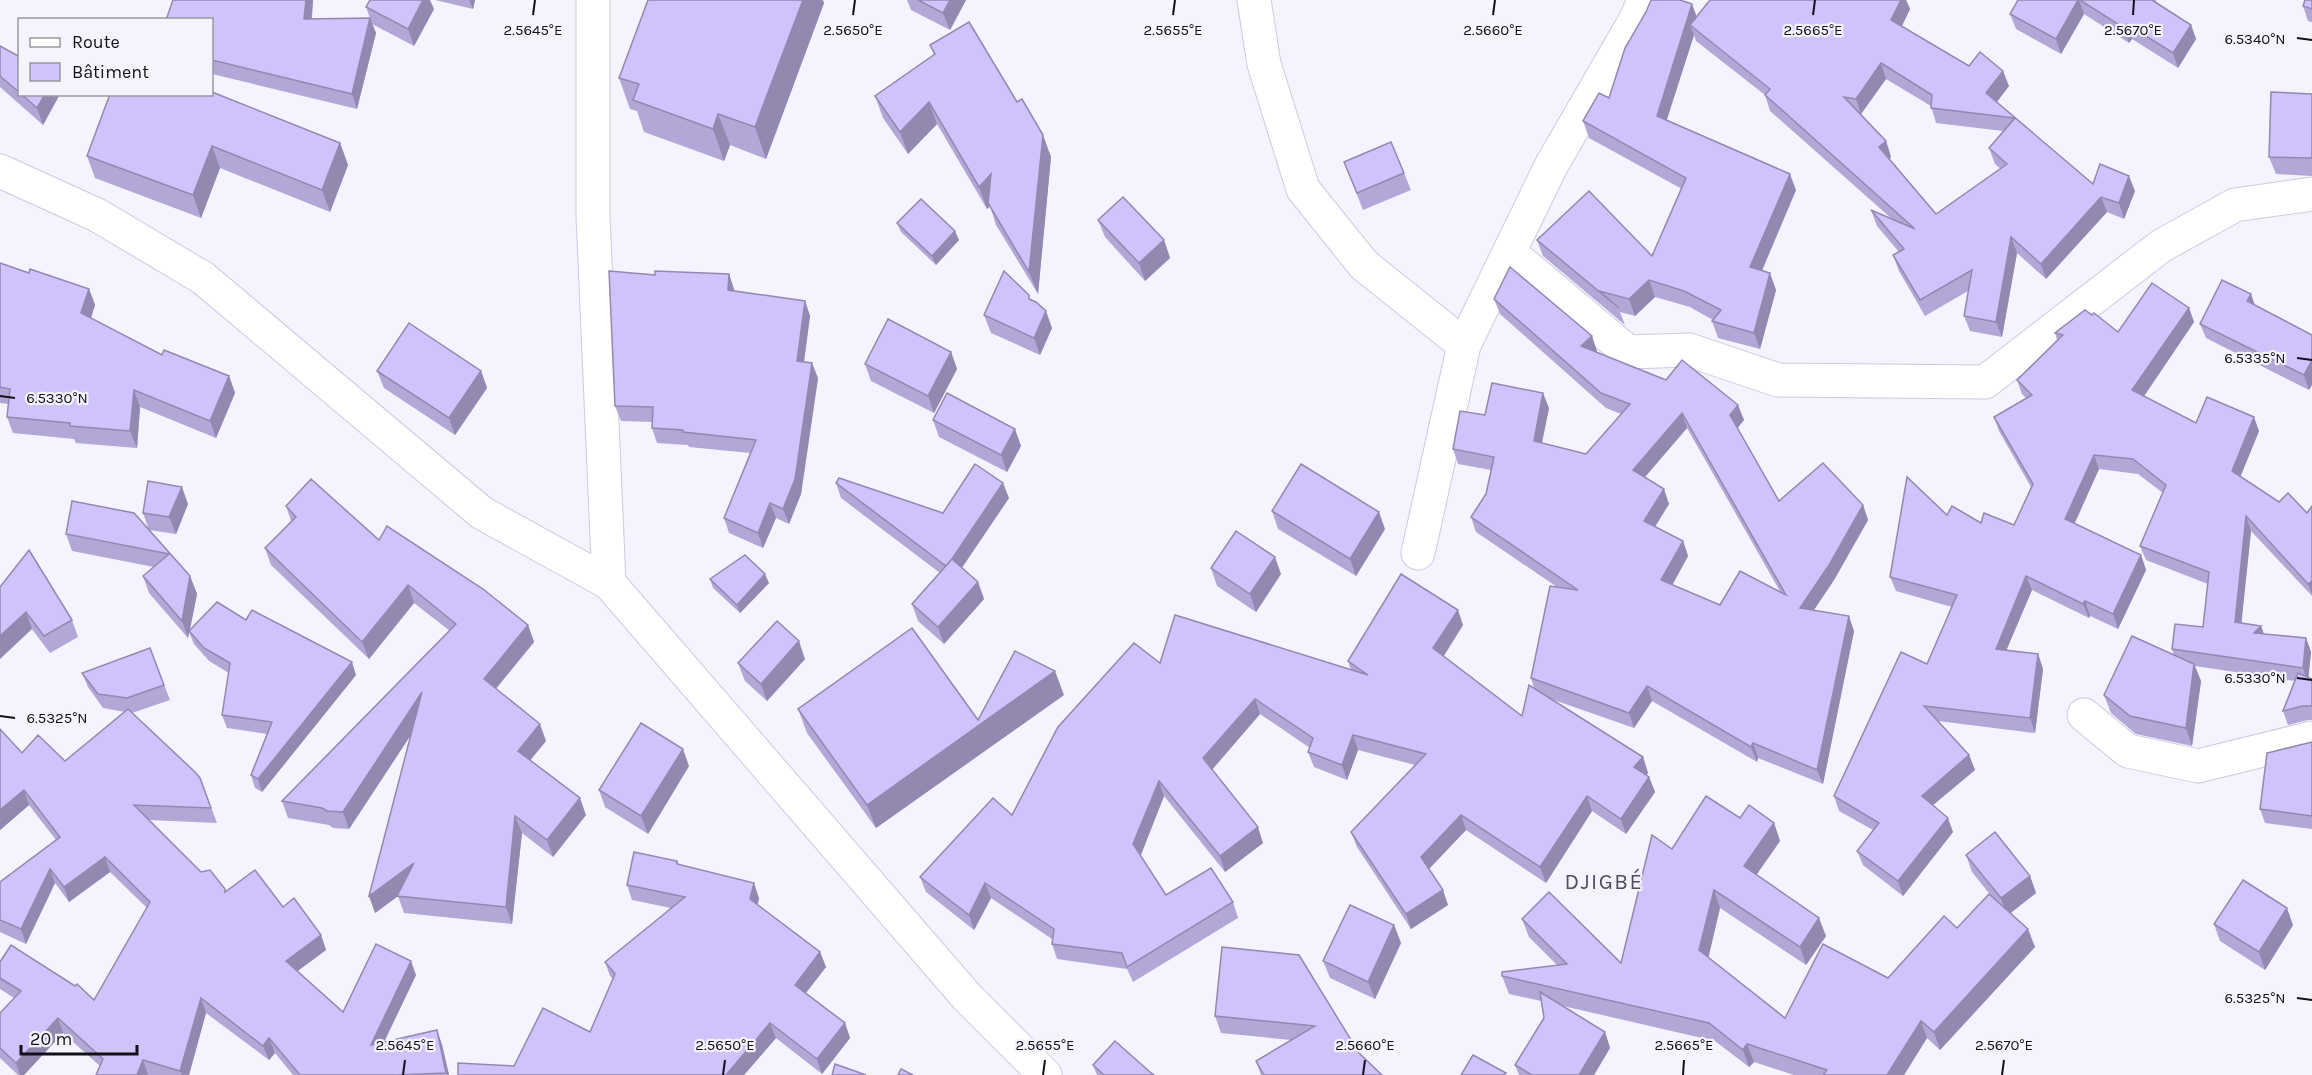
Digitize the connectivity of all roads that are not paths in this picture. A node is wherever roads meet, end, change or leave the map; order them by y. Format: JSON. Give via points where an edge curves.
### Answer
{"nodes":[{"id":1,"x":593,"y":0,"type":"edge"},
{"id":2,"x":1254,"y":0,"type":"edge"},
{"id":3,"x":1644,"y":0,"type":"edge"},
{"id":4,"x":0,"y":171,"type":"edge"},
{"id":5,"x":2312,"y":194,"type":"edge"},
{"id":6,"x":1509,"y":252,"type":"junction"},
{"id":7,"x":1464,"y":345,"type":"junction"},
{"id":8,"x":1418,"y":553,"type":"dead end"},
{"id":9,"x":609,"y":583,"type":"junction"},
{"id":10,"x":2084,"y":715,"type":"dead end"},
{"id":11,"x":2312,"y":738,"type":"edge"},
{"id":12,"x":1044,"y":1075,"type":"edge"}],
"edges":[{"from":1,"to":9,"type":"street","via":[[593,216]]},
{"from":2,"to":7,"type":"street","via":[[1264,64],[1303,189],[1364,265]]},
{"from":3,"to":6,"type":"street","via":[[1551,165]]},
{"from":4,"to":9,"type":"street","via":[[97,215],[203,278],[482,513]]},
{"from":5,"to":6,"type":"street","via":[[2235,205],[2161,246],[1984,382],[1778,380],[1689,350],[1628,351]]},
{"from":6,"to":7,"type":"street"},
{"from":7,"to":8,"type":"street"},
{"from":9,"to":12,"type":"street","via":[[967,997]]},
{"from":10,"to":11,"type":"street","via":[[2128,751],[2198,766]]}]}
